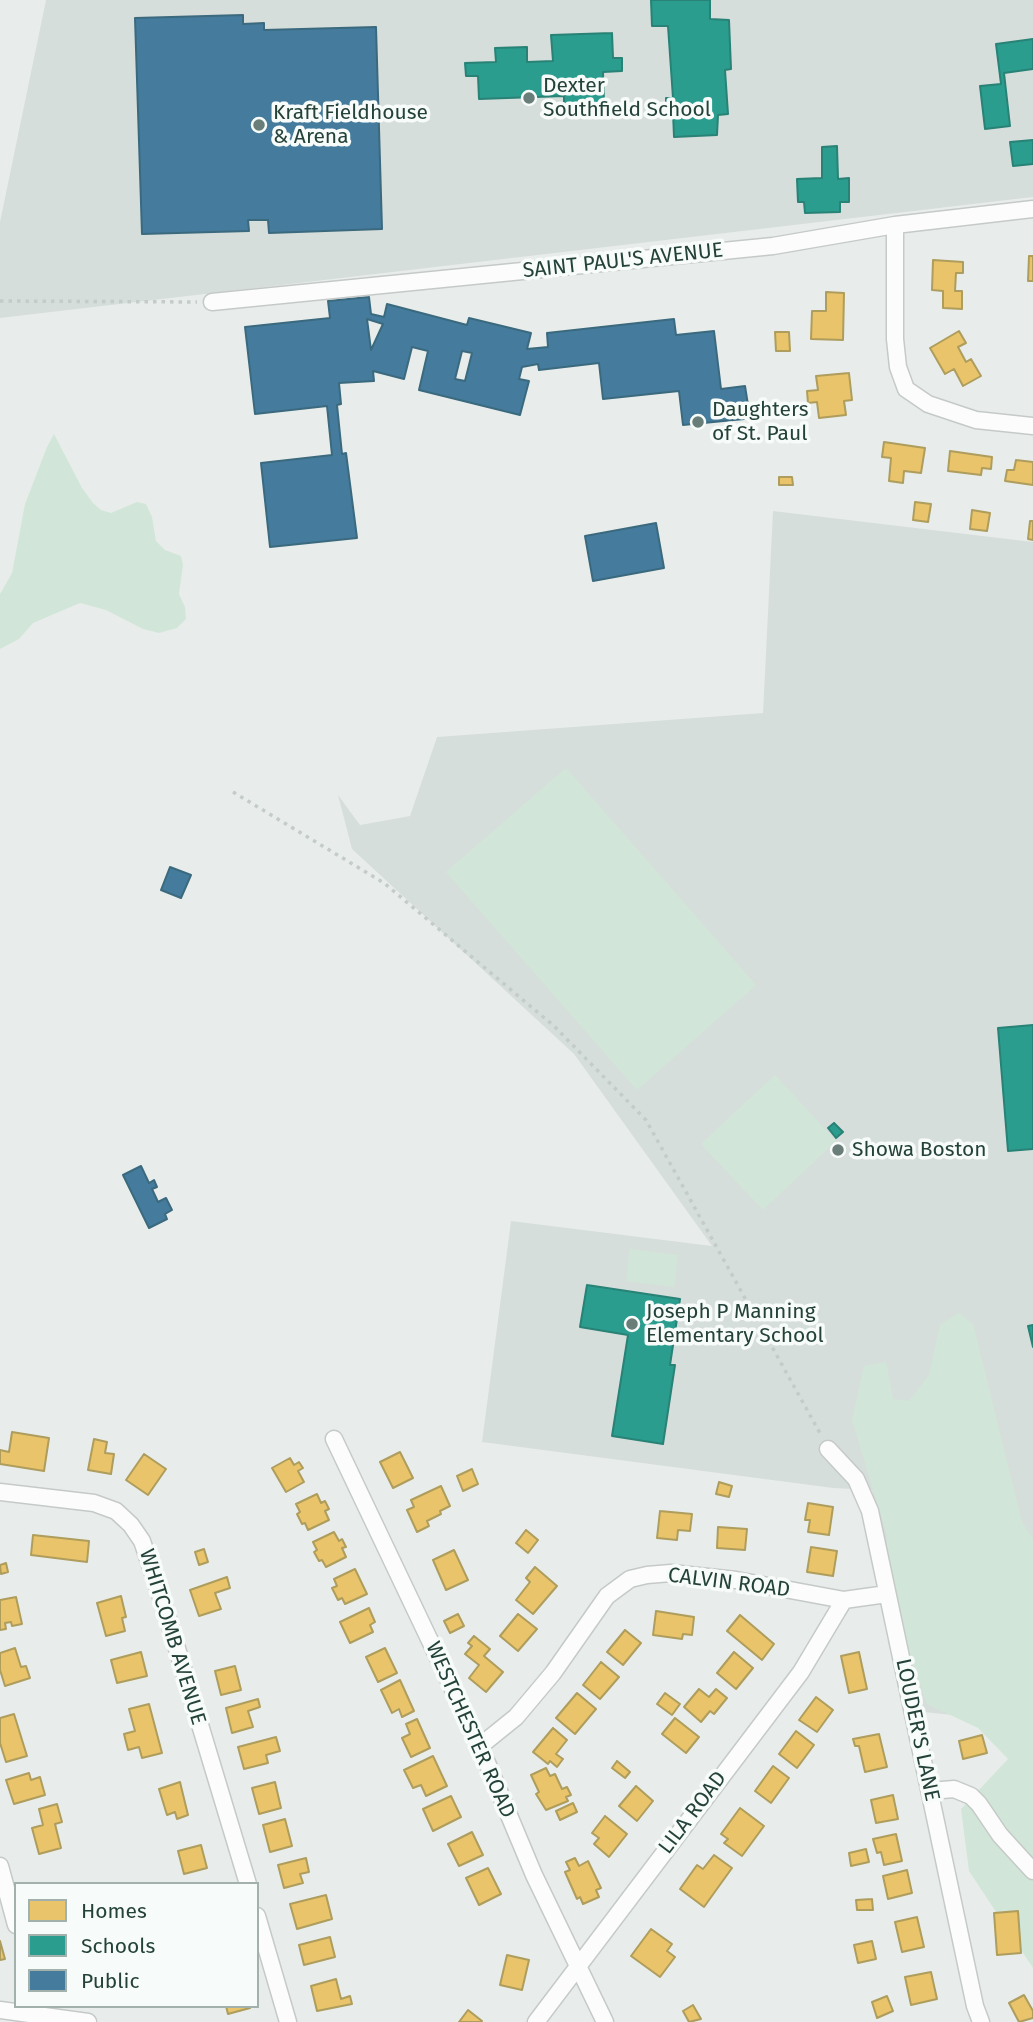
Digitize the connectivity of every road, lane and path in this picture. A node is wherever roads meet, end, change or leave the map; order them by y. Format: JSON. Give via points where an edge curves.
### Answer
{"nodes":[{"id":1,"x":1033,"y":209,"type":"edge"},
{"id":2,"x":895,"y":225,"type":"junction"},
{"id":3,"x":0,"y":301,"type":"edge"},
{"id":4,"x":212,"y":302,"type":"joint"},
{"id":5,"x":1033,"y":426,"type":"edge"},
{"id":6,"x":233,"y":792,"type":"dead end"},
{"id":7,"x":334,"y":1438,"type":"dead end"},
{"id":8,"x":828,"y":1449,"type":"joint"},
{"id":9,"x":0,"y":1492,"type":"edge"},
{"id":10,"x":887,"y":1594,"type":"junction"},
{"id":11,"x":844,"y":1600,"type":"junction"},
{"id":12,"x":480,"y":1746,"type":"junction"},
{"id":13,"x":930,"y":1791,"type":"junction"},
{"id":14,"x":0,"y":1866,"type":"edge"},
{"id":15,"x":1033,"y":1871,"type":"edge"},
{"id":16,"x":247,"y":1882,"type":"edge"},
{"id":17,"x":14,"y":1917,"type":"edge"},
{"id":18,"x":259,"y":1923,"type":"edge"},
{"id":19,"x":577,"y":1965,"type":"junction"},
{"id":20,"x":0,"y":2010,"type":"edge"},
{"id":21,"x":28,"y":2010,"type":"edge"},
{"id":22,"x":88,"y":2022,"type":"edge"},
{"id":23,"x":288,"y":2022,"type":"edge"},
{"id":24,"x":536,"y":2022,"type":"edge"},
{"id":25,"x":605,"y":2022,"type":"edge"},
{"id":26,"x":981,"y":2022,"type":"edge"}],
"edges":[{"from":1,"to":2,"type":"street","name":"SAINT PAUL'S AVENUE"},
{"from":2,"to":4,"type":"street","name":"SAINT PAUL'S AVENUE","via":[[763,247]]},
{"from":2,"to":5,"type":"street","via":[[895,339],[906,389],[928,404],[976,420]]},
{"from":3,"to":4,"type":"path"},
{"from":6,"to":8,"type":"path","via":[[384,883],[554,1026],[646,1120]]},
{"from":7,"to":12,"type":"street","name":"WESTCHESTER ROAD"},
{"from":8,"to":10,"type":"street","name":"LOUDER'S LANE","via":[[863,1492]]},
{"from":9,"to":16,"type":"street","name":"WHITCOMB AVENUE","via":[[94,1503],[116,1511],[142,1541]]},
{"from":10,"to":11,"type":"street","name":"CALVIN ROAD"},
{"from":10,"to":13,"type":"street","name":"LOUDER'S LANE"},
{"from":11,"to":12,"type":"street","name":"CALVIN ROAD","via":[[684,1574],[630,1579],[607,1596],[554,1673],[516,1717]]},
{"from":11,"to":19,"type":"street","name":"LILA ROAD","via":[[800,1672]]},
{"from":12,"to":19,"type":"street","name":"WESTCHESTER ROAD"},
{"from":13,"to":15,"type":"street","via":[[954,1789],[971,1796]]},
{"from":13,"to":26,"type":"street","name":"LOUDER'S LANE"},
{"from":14,"to":17,"type":"street"},
{"from":18,"to":23,"type":"street"},
{"from":19,"to":24,"type":"street","name":"LILA ROAD"},
{"from":19,"to":25,"type":"street","name":"WESTCHESTER ROAD"},
{"from":20,"to":21,"type":"street"},
{"from":21,"to":22,"type":"street"}]}
